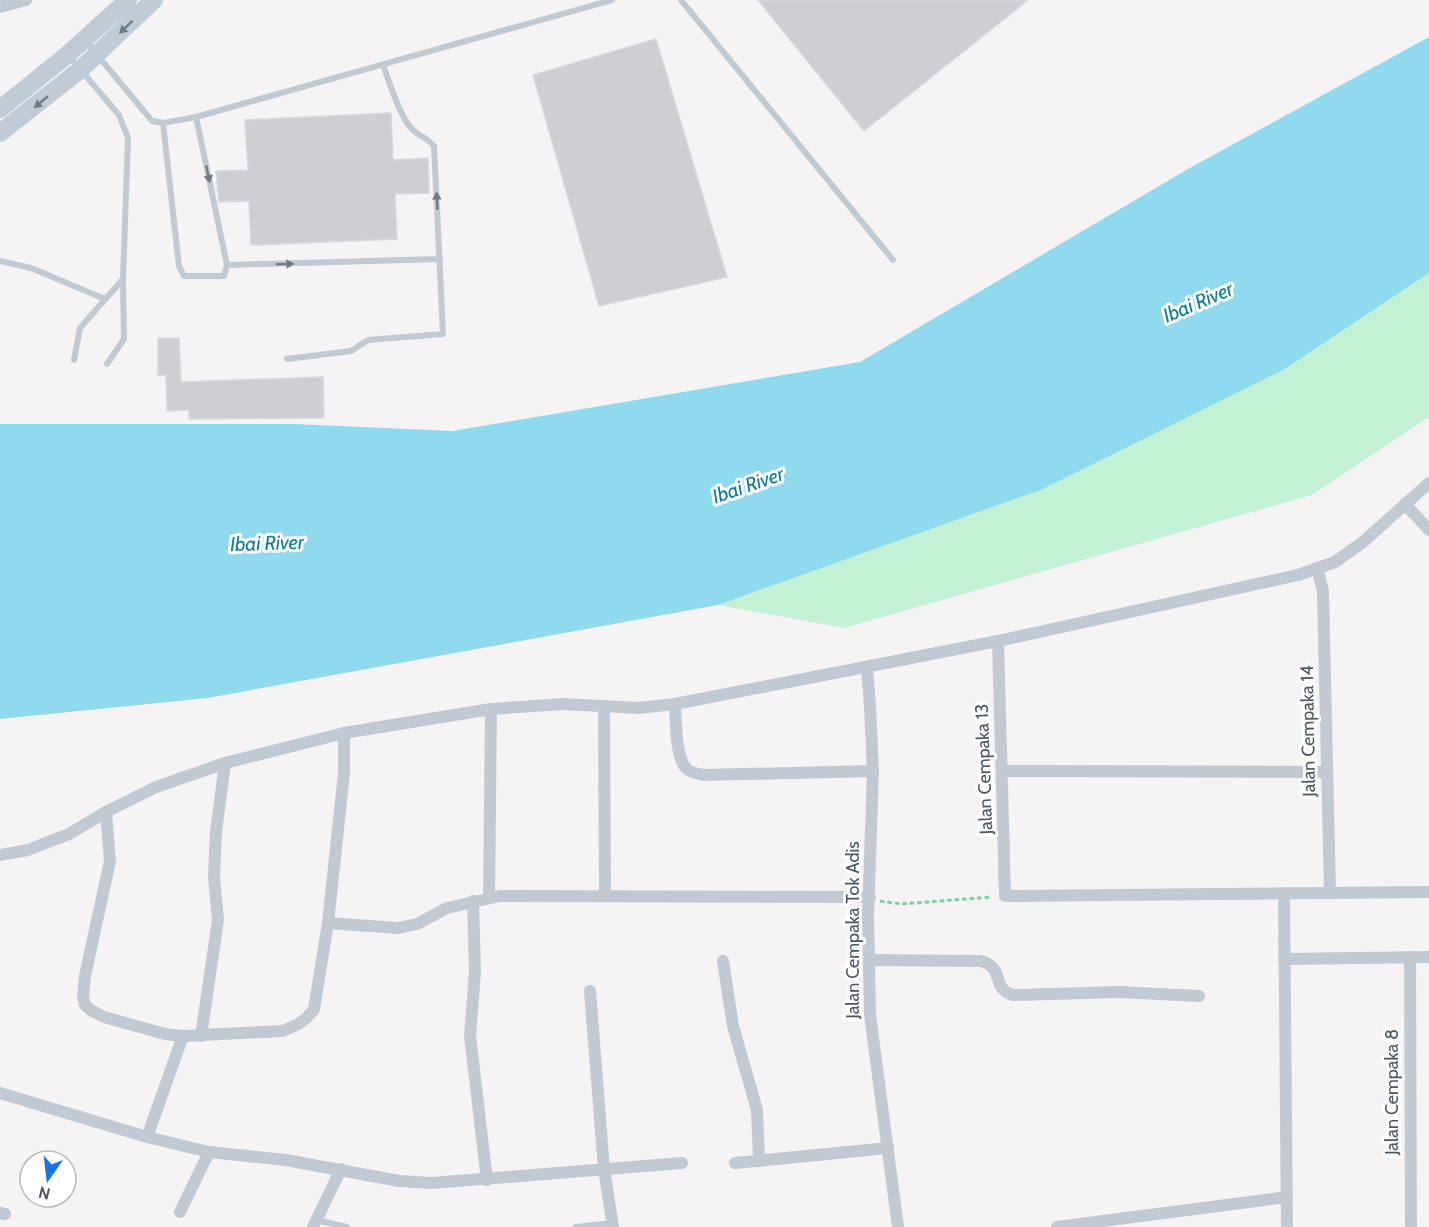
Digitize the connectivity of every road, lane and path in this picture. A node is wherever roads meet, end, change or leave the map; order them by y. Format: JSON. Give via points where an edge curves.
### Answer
{"nodes":[{"id":1,"x":26,"y":0,"type":"edge"},
{"id":2,"x":128,"y":0,"type":"edge"},
{"id":3,"x":154,"y":0,"type":"edge"},
{"id":4,"x":612,"y":0,"type":"edge"},
{"id":5,"x":681,"y":0,"type":"edge"},
{"id":6,"x":0,"y":7,"type":"edge"},
{"id":7,"x":84,"y":40,"type":"junction"},
{"id":8,"x":97,"y":54,"type":"junction"},
{"id":9,"x":67,"y":55,"type":"junction"},
{"id":10,"x":383,"y":65,"type":"junction"},
{"id":11,"x":80,"y":70,"type":"junction"},
{"id":12,"x":0,"y":109,"type":"edge"},
{"id":13,"x":196,"y":117,"type":"junction"},
{"id":14,"x":163,"y":123,"type":"junction"},
{"id":15,"x":0,"y":133,"type":"edge"},
{"id":16,"x":440,"y":259,"type":"junction"},
{"id":17,"x":893,"y":260,"type":"dead end"},
{"id":18,"x":0,"y":261,"type":"edge"},
{"id":19,"x":226,"y":265,"type":"junction"},
{"id":20,"x":123,"y":279,"type":"junction"},
{"id":21,"x":105,"y":299,"type":"junction"},
{"id":22,"x":287,"y":359,"type":"dead end"},
{"id":23,"x":74,"y":360,"type":"dead end"},
{"id":24,"x":107,"y":364,"type":"dead end"},
{"id":25,"x":1429,"y":483,"type":"edge"},
{"id":26,"x":1405,"y":504,"type":"junction"},
{"id":27,"x":1429,"y":530,"type":"edge"},
{"id":28,"x":1317,"y":568,"type":"junction"},
{"id":29,"x":998,"y":641,"type":"junction"},
{"id":30,"x":867,"y":668,"type":"junction"},
{"id":31,"x":675,"y":704,"type":"junction"},
{"id":32,"x":604,"y":706,"type":"junction"},
{"id":33,"x":491,"y":710,"type":"junction"},
{"id":34,"x":344,"y":733,"type":"junction"},
{"id":35,"x":225,"y":763,"type":"junction"},
{"id":36,"x":873,"y":771,"type":"junction"},
{"id":37,"x":1003,"y":771,"type":"junction"},
{"id":38,"x":1327,"y":772,"type":"junction"},
{"id":39,"x":106,"y":812,"type":"junction"},
{"id":40,"x":0,"y":855,"type":"edge"},
{"id":41,"x":1429,"y":892,"type":"edge"},
{"id":42,"x":1330,"y":893,"type":"junction"},
{"id":43,"x":1284,"y":894,"type":"junction"},
{"id":44,"x":605,"y":896,"type":"junction"},
{"id":45,"x":1005,"y":896,"type":"junction"},
{"id":46,"x":870,"y":897,"type":"junction"},
{"id":47,"x":489,"y":898,"type":"junction"},
{"id":48,"x":473,"y":901,"type":"junction"},
{"id":49,"x":328,"y":923,"type":"junction"},
{"id":50,"x":1410,"y":957,"type":"junction"},
{"id":51,"x":1429,"y":957,"type":"edge"},
{"id":52,"x":1284,"y":959,"type":"junction"},
{"id":53,"x":869,"y":960,"type":"junction"},
{"id":54,"x":723,"y":961,"type":"dead end"},
{"id":55,"x":590,"y":991,"type":"dead end"},
{"id":56,"x":1199,"y":996,"type":"dead end"},
{"id":57,"x":183,"y":1036,"type":"junction"},
{"id":58,"x":201,"y":1036,"type":"junction"},
{"id":59,"x":0,"y":1093,"type":"edge"},
{"id":60,"x":147,"y":1137,"type":"junction"},
{"id":61,"x":888,"y":1148,"type":"junction"},
{"id":62,"x":209,"y":1152,"type":"junction"},
{"id":63,"x":759,"y":1161,"type":"junction"},
{"id":64,"x":682,"y":1163,"type":"dead end"},
{"id":65,"x":735,"y":1163,"type":"dead end"},
{"id":66,"x":341,"y":1169,"type":"junction"},
{"id":67,"x":604,"y":1169,"type":"junction"},
{"id":68,"x":487,"y":1180,"type":"junction"},
{"id":69,"x":1287,"y":1197,"type":"junction"},
{"id":70,"x":180,"y":1212,"type":"dead end"},
{"id":71,"x":1155,"y":1221,"type":"edge"},
{"id":72,"x":314,"y":1223,"type":"edge"},
{"id":73,"x":612,"y":1225,"type":"edge"},
{"id":74,"x":347,"y":1227,"type":"edge"},
{"id":75,"x":576,"y":1227,"type":"edge"},
{"id":76,"x":898,"y":1227,"type":"edge"},
{"id":77,"x":1057,"y":1227,"type":"edge"},
{"id":78,"x":1287,"y":1227,"type":"edge"},
{"id":79,"x":1411,"y":1227,"type":"edge"}],
"edges":[{"from":1,"to":6,"type":"street"},
{"from":2,"to":7,"type":"street"},
{"from":3,"to":8,"type":"street","one_way":true},
{"from":4,"to":10,"type":"lane"},
{"from":5,"to":17,"type":"lane"},
{"from":7,"to":8,"type":"lane"},
{"from":7,"to":9,"type":"street"},
{"from":8,"to":11,"type":"street"},
{"from":8,"to":14,"type":"lane","via":[[152,121]]},
{"from":9,"to":11,"type":"lane"},
{"from":9,"to":12,"type":"street"},
{"from":10,"to":13,"type":"lane"},
{"from":16,"to":10,"type":"lane","one_way":true,"via":[[434,146],[406,122]]},
{"from":11,"to":15,"type":"street","one_way":true},
{"from":11,"to":20,"type":"lane","via":[[119,115],[128,138]]},
{"from":13,"to":14,"type":"lane"},
{"from":13,"to":19,"type":"lane","one_way":true},
{"from":14,"to":19,"type":"lane","via":[[179,266],[184,276],[224,276]]},
{"from":19,"to":16,"type":"lane","one_way":true},
{"from":16,"to":22,"type":"lane","via":[[443,334],[368,340],[351,351]]},
{"from":18,"to":21,"type":"lane","via":[[31,268]]},
{"from":20,"to":21,"type":"lane"},
{"from":20,"to":24,"type":"lane","via":[[124,339]]},
{"from":21,"to":23,"type":"lane","via":[[80,328]]},
{"from":25,"to":26,"type":"street"},
{"from":26,"to":27,"type":"street"},
{"from":26,"to":28,"type":"street","via":[[1363,543],[1335,562]]},
{"from":28,"to":29,"type":"street"},
{"from":28,"to":38,"type":"street","name":"Jalan Cempaka 14","via":[[1323,591]]},
{"from":29,"to":30,"type":"street"},
{"from":29,"to":37,"type":"street","name":"Jalan Cempaka 13"},
{"from":30,"to":31,"type":"street"},
{"from":30,"to":36,"type":"street","name":"Jalan Cempaka Tok Adis"},
{"from":31,"to":32,"type":"street"},
{"from":31,"to":36,"type":"street","via":[[680,759],[694,773]]},
{"from":32,"to":33,"type":"street","via":[[563,704]]},
{"from":32,"to":44,"type":"street"},
{"from":33,"to":34,"type":"street"},
{"from":33,"to":47,"type":"street"},
{"from":34,"to":35,"type":"street"},
{"from":34,"to":49,"type":"street","via":[[344,773]]},
{"from":35,"to":39,"type":"street","via":[[156,788]]},
{"from":35,"to":58,"type":"street","via":[[216,832],[214,877],[218,920]]},
{"from":36,"to":46,"type":"street","name":"Jalan Cempaka Tok Adis"},
{"from":37,"to":38,"type":"street"},
{"from":37,"to":45,"type":"street","name":"Jalan Cempaka 13"},
{"from":38,"to":42,"type":"street","name":"Jalan Cempaka 14"},
{"from":39,"to":40,"type":"street","via":[[69,834],[28,850]]},
{"from":39,"to":57,"type":"street","via":[[110,861],[85,975],[86,1005],[104,1017]]},
{"from":41,"to":42,"type":"street"},
{"from":42,"to":43,"type":"street"},
{"from":43,"to":45,"type":"street"},
{"from":43,"to":52,"type":"street"},
{"from":44,"to":46,"type":"street"},
{"from":44,"to":47,"type":"street"},
{"from":45,"to":46,"type":"path","via":[[901,904]]},
{"from":46,"to":53,"type":"street","name":"Jalan Cempaka Tok Adis"},
{"from":47,"to":48,"type":"street"},
{"from":48,"to":49,"type":"street","via":[[398,928]]},
{"from":48,"to":68,"type":"street","via":[[475,972],[470,1036]]},
{"from":49,"to":58,"type":"street","via":[[314,1009],[308,1019],[282,1030]]},
{"from":50,"to":51,"type":"street"},
{"from":50,"to":52,"type":"street"},
{"from":50,"to":79,"type":"street","name":"Jalan Cempaka 8"},
{"from":52,"to":69,"type":"street"},
{"from":53,"to":56,"type":"street","via":[[981,961],[994,968],[1000,988],[1013,995],[1119,992]]},
{"from":53,"to":61,"type":"street","name":"Jalan Cempaka Tok Adis","via":[[870,1015]]},
{"from":54,"to":63,"type":"street","via":[[733,1026],[757,1110]]},
{"from":55,"to":67,"type":"street"},
{"from":57,"to":58,"type":"street"},
{"from":57,"to":60,"type":"street"},
{"from":59,"to":60,"type":"street"},
{"from":60,"to":62,"type":"street"},
{"from":61,"to":63,"type":"street"},
{"from":61,"to":76,"type":"street","name":"Jalan Cempaka Tok Adis"},
{"from":62,"to":66,"type":"street"},
{"from":62,"to":70,"type":"street"},
{"from":63,"to":65,"type":"street"},
{"from":64,"to":67,"type":"street"},
{"from":66,"to":68,"type":"street","via":[[399,1181]]},
{"from":66,"to":72,"type":"street"},
{"from":67,"to":68,"type":"street"},
{"from":67,"to":73,"type":"street"},
{"from":69,"to":71,"type":"street"},
{"from":69,"to":78,"type":"street"},
{"from":71,"to":77,"type":"street"},
{"from":72,"to":74,"type":"lane"},
{"from":73,"to":75,"type":"lane"}]}
